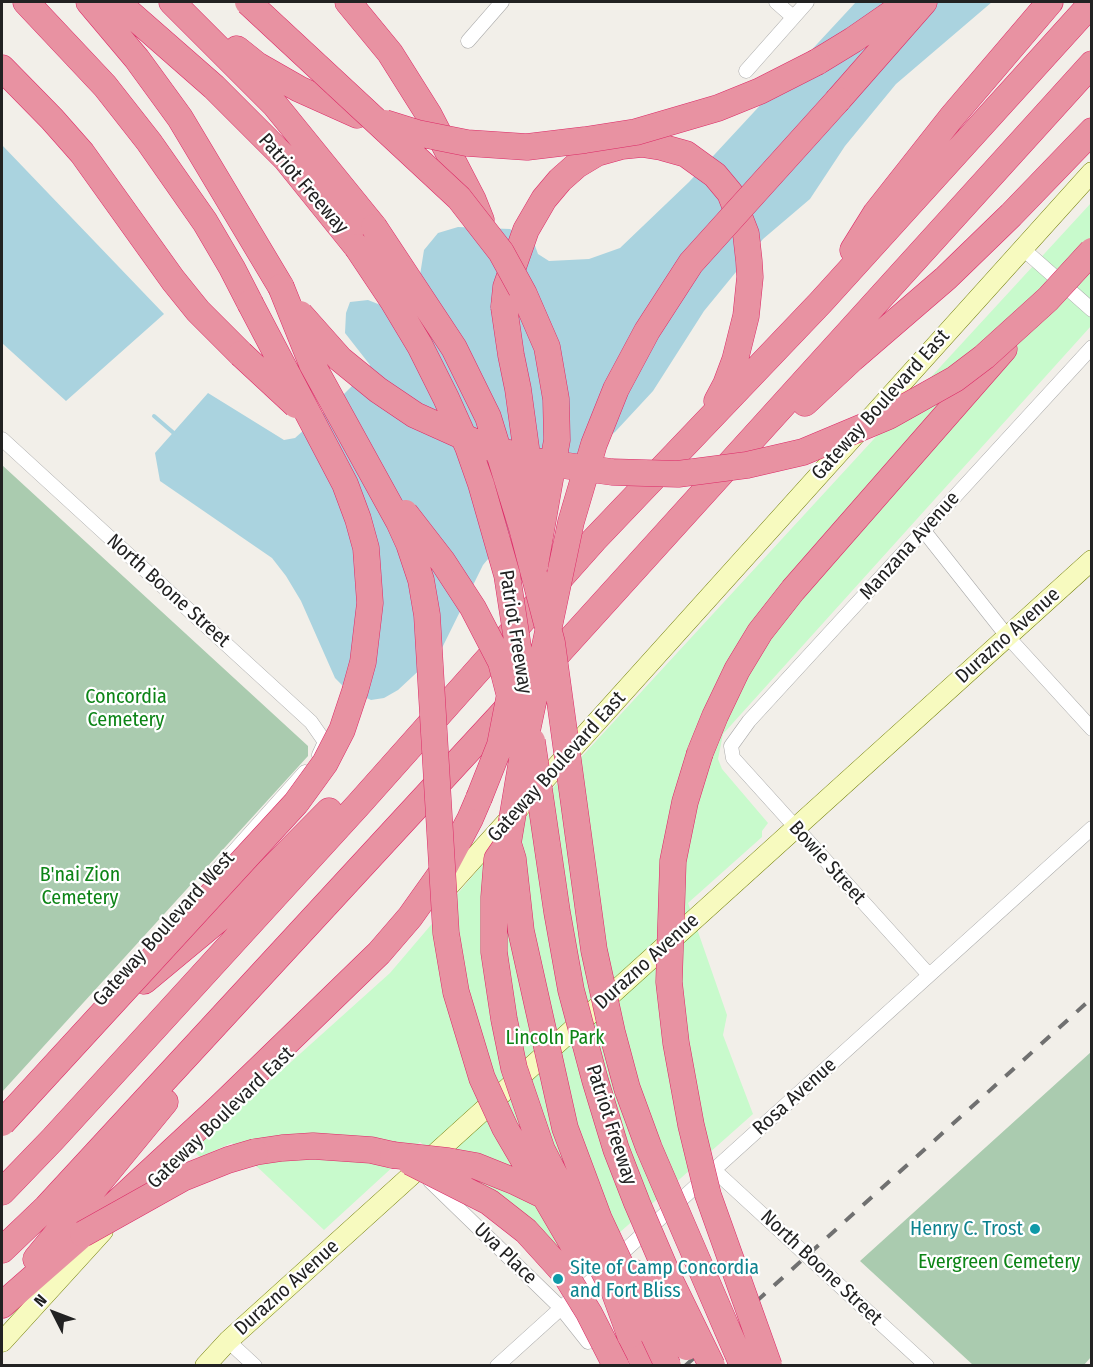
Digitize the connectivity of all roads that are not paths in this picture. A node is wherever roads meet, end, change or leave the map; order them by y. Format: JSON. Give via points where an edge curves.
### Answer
{"nodes":[{"id":1,"x":26,"y":2,"type":"edge"},
{"id":2,"x":89,"y":2,"type":"edge"},
{"id":3,"x":117,"y":2,"type":"edge"},
{"id":4,"x":172,"y":2,"type":"edge"},
{"id":5,"x":178,"y":2,"type":"edge"},
{"id":6,"x":248,"y":2,"type":"edge"},
{"id":7,"x":348,"y":2,"type":"edge"},
{"id":8,"x":502,"y":2,"type":"edge"},
{"id":9,"x":776,"y":2,"type":"edge"},
{"id":10,"x":807,"y":2,"type":"edge"},
{"id":11,"x":908,"y":2,"type":"edge"},
{"id":12,"x":924,"y":2,"type":"edge"},
{"id":13,"x":1050,"y":2,"type":"edge"},
{"id":14,"x":1092,"y":3,"type":"edge"},
{"id":15,"x":793,"y":16,"type":"junction"},
{"id":16,"x":468,"y":40,"type":"dead end"},
{"id":17,"x":1092,"y":64,"type":"edge"},
{"id":18,"x":2,"y":68,"type":"edge"},
{"id":19,"x":746,"y":71,"type":"dead end"},
{"id":20,"x":1092,"y":131,"type":"edge"},
{"id":21,"x":1092,"y":172,"type":"edge"},
{"id":22,"x":1022,"y":248,"type":"junction"},
{"id":23,"x":1092,"y":251,"type":"edge"},
{"id":24,"x":281,"y":287,"type":"junction"},
{"id":25,"x":1048,"y":299,"type":"junction"},
{"id":26,"x":821,"y":302,"type":"junction"},
{"id":27,"x":504,"y":307,"type":"junction"},
{"id":28,"x":1092,"y":310,"type":"edge"},
{"id":29,"x":1092,"y":347,"type":"edge"},
{"id":30,"x":704,"y":425,"type":"junction"},
{"id":31,"x":2,"y":440,"type":"edge"},
{"id":32,"x":924,"y":531,"type":"junction"},
{"id":33,"x":1092,"y":560,"type":"edge"},
{"id":34,"x":1007,"y":636,"type":"junction"},
{"id":35,"x":552,"y":643,"type":"junction"},
{"id":36,"x":1092,"y":729,"type":"edge"},
{"id":37,"x":731,"y":746,"type":"joint"},
{"id":38,"x":322,"y":748,"type":"joint"},
{"id":39,"x":353,"y":799,"type":"junction"},
{"id":40,"x":425,"y":799,"type":"junction"},
{"id":41,"x":545,"y":828,"type":"junction"},
{"id":42,"x":795,"y":828,"type":"junction"},
{"id":43,"x":1092,"y":828,"type":"edge"},
{"id":44,"x":508,"y":843,"type":"junction"},
{"id":45,"x":338,"y":892,"type":"junction"},
{"id":46,"x":929,"y":975,"type":"junction"},
{"id":47,"x":44,"y":1063,"type":"junction"},
{"id":48,"x":2,"y":1107,"type":"edge"},
{"id":49,"x":2,"y":1123,"type":"edge"},
{"id":50,"x":393,"y":1155,"type":"junction"},
{"id":51,"x":418,"y":1169,"type":"junction"},
{"id":52,"x":714,"y":1170,"type":"junction"},
{"id":53,"x":2,"y":1192,"type":"edge"},
{"id":54,"x":678,"y":1215,"type":"junction"},
{"id":55,"x":83,"y":1234,"type":"junction"},
{"id":56,"x":724,"y":1240,"type":"junction"},
{"id":57,"x":2,"y":1250,"type":"edge"},
{"id":58,"x":2,"y":1303,"type":"edge"},
{"id":59,"x":561,"y":1308,"type":"junction"},
{"id":60,"x":630,"y":1335,"type":"junction"},
{"id":61,"x":228,"y":1341,"type":"junction"},
{"id":62,"x":2,"y":1342,"type":"edge"},
{"id":63,"x":588,"y":1342,"type":"dead end"},
{"id":64,"x":205,"y":1365,"type":"edge"},
{"id":65,"x":255,"y":1365,"type":"edge"},
{"id":66,"x":497,"y":1365,"type":"edge"},
{"id":67,"x":616,"y":1365,"type":"edge"},
{"id":68,"x":645,"y":1365,"type":"edge"},
{"id":69,"x":668,"y":1365,"type":"edge"},
{"id":70,"x":697,"y":1365,"type":"edge"},
{"id":71,"x":712,"y":1365,"type":"edge"},
{"id":72,"x":743,"y":1365,"type":"edge"},
{"id":73,"x":769,"y":1365,"type":"edge"},
{"id":74,"x":787,"y":1365,"type":"edge"},
{"id":75,"x":927,"y":1365,"type":"edge"}],
"edges":[{"from":1,"to":49,"type":"highway","bridge":true,"via":[[105,86],[149,142],[232,268],[345,484],[366,548],[370,603],[363,662],[355,691],[325,763],[296,803]]},
{"from":2,"to":24,"type":"highway","via":[[180,118]]},
{"from":3,"to":41,"type":"highway","name":"Patriot Freeway","bridge":true,"via":[[214,87],[286,159],[357,247],[420,346],[451,407],[481,484],[507,574]]},
{"from":4,"to":35,"type":"highway","name":"Patriot Freeway","bridge":true,"via":[[275,105],[374,227],[454,348],[488,417]]},
{"from":5,"to":11,"type":"highway","bridge":true,"via":[[257,65],[357,115],[417,133],[527,147],[636,132],[718,108],[786,79],[854,40]]},
{"from":6,"to":55,"type":"highway","bridge":true,"via":[[440,178],[501,252],[547,347],[556,399],[556,440],[500,744],[470,819],[442,872],[379,953]]},
{"from":7,"to":27,"type":"highway","bridge":true,"via":[[390,53],[429,115],[473,200],[491,250]]},
{"from":8,"to":16,"type":"street"},
{"from":9,"to":15,"type":"street"},
{"from":10,"to":15,"type":"street"},
{"from":12,"to":44,"type":"highway","bridge":true,"via":[[691,263],[647,331],[616,389],[594,444],[572,522],[526,736]]},
{"from":13,"to":26,"type":"highway","via":[[876,213]]},
{"from":14,"to":26,"type":"highway"},
{"from":15,"to":19,"type":"street"},
{"from":17,"to":40,"type":"highway"},
{"from":18,"to":41,"type":"highway","bridge":true,"via":[[82,153],[198,311],[343,449],[414,523],[467,599],[501,662]]},
{"from":20,"to":40,"type":"highway","via":[[946,278],[808,400],[482,755]]},
{"from":21,"to":22,"type":"main road","name":"Gateway Boulevard East"},
{"from":22,"to":28,"type":"street"},
{"from":22,"to":62,"type":"main road","name":"Gateway Boulevard East","via":[[380,963],[106,1228]]},
{"from":23,"to":25,"type":"highway","bridge":true},
{"from":24,"to":25,"type":"highway","bridge":true,"via":[[340,359],[415,415],[484,446],[540,462],[645,474],[747,465],[803,452],[890,417],[955,379]]},
{"from":24,"to":60,"type":"highway","bridge":true,"via":[[312,364],[410,544],[421,580],[427,615],[446,933],[456,992],[482,1078],[505,1128]]},
{"from":25,"to":56,"type":"highway","bridge":true,"via":[[760,632],[714,716],[700,753],[673,861],[669,982],[691,1125]]},
{"from":26,"to":30,"type":"highway"},
{"from":27,"to":30,"type":"highway","bridge":true,"via":[[506,287],[526,230],[544,199],[577,165],[597,153],[622,146],[642,144],[686,154],[715,175],[730,193],[746,234],[750,277],[735,360]]},
{"from":27,"to":35,"type":"highway","bridge":true},
{"from":29,"to":32,"type":"street","name":"Manzana Avenue"},
{"from":30,"to":39,"type":"highway"},
{"from":31,"to":38,"type":"street","name":"North Boone Street","via":[[311,722],[323,737]]},
{"from":32,"to":34,"type":"street"},
{"from":32,"to":37,"type":"street","name":"Manzana Avenue","via":[[749,721]]},
{"from":33,"to":34,"type":"main road","name":"Durazno Avenue"},
{"from":34,"to":36,"type":"street"},
{"from":34,"to":42,"type":"main road","name":"Durazno Avenue"},
{"from":35,"to":54,"type":"highway","name":"Patriot Freeway","bridge":true,"via":[[594,951],[627,1088]]},
{"from":37,"to":42,"type":"street","name":"Bowie Street","via":[[733,758]]},
{"from":38,"to":47,"type":"street","name":"Gateway Boulevard West","via":[[306,771]]},
{"from":39,"to":47,"type":"highway","via":[[238,903]]},
{"from":39,"to":53,"type":"highway"},
{"from":40,"to":45,"type":"highway"},
{"from":41,"to":71,"type":"highway","name":"Patriot Freeway","bridge":true,"via":[[571,990],[616,1149],[670,1280]]},
{"from":42,"to":46,"type":"street","name":"Bowie Street"},
{"from":42,"to":51,"type":"main road","name":"Durazno Avenue"},
{"from":43,"to":46,"type":"street","name":"Rosa Avenue"},
{"from":44,"to":60,"type":"highway","bridge":true,"via":[[497,859],[495,952],[514,1068],[542,1150],[614,1291]]},
{"from":44,"to":69,"type":"highway","bridge":true,"via":[[521,931],[565,1128],[599,1219]]},
{"from":45,"to":57,"type":"highway","via":[[46,1208]]},
{"from":45,"to":58,"type":"highway","via":[[284,969],[155,1114]]},
{"from":46,"to":52,"type":"street","name":"Rosa Avenue"},
{"from":47,"to":48,"type":"main road","name":"Gateway Boulevard West"},
{"from":50,"to":55,"type":"highway","bridge":true,"via":[[313,1146],[255,1152],[183,1178]]},
{"from":50,"to":67,"type":"highway","bridge":true,"via":[[489,1202],[526,1231],[565,1274]]},
{"from":50,"to":70,"type":"highway","bridge":true,"via":[[476,1166],[556,1202],[629,1266],[675,1327]]},
{"from":51,"to":59,"type":"street","name":"Uva Place"},
{"from":51,"to":61,"type":"main road","name":"Durazno Avenue"},
{"from":52,"to":59,"type":"street","name":"Rosa Avenue"},
{"from":52,"to":75,"type":"street","name":"North Boone Street"},
{"from":54,"to":72,"type":"highway","name":"Patriot Freeway","bridge":true},
{"from":54,"to":73,"type":"highway","bridge":true,"via":[[706,1251]]},
{"from":55,"to":58,"type":"highway"},
{"from":56,"to":73,"type":"highway","bridge":true},
{"from":56,"to":74,"type":"highway","bridge":true},
{"from":59,"to":63,"type":"street","name":"Uva Place"},
{"from":59,"to":66,"type":"street","name":"Rosa Avenue"},
{"from":60,"to":68,"type":"highway"},
{"from":61,"to":64,"type":"main road","name":"Durazno Avenue"},
{"from":61,"to":65,"type":"street"}]}
